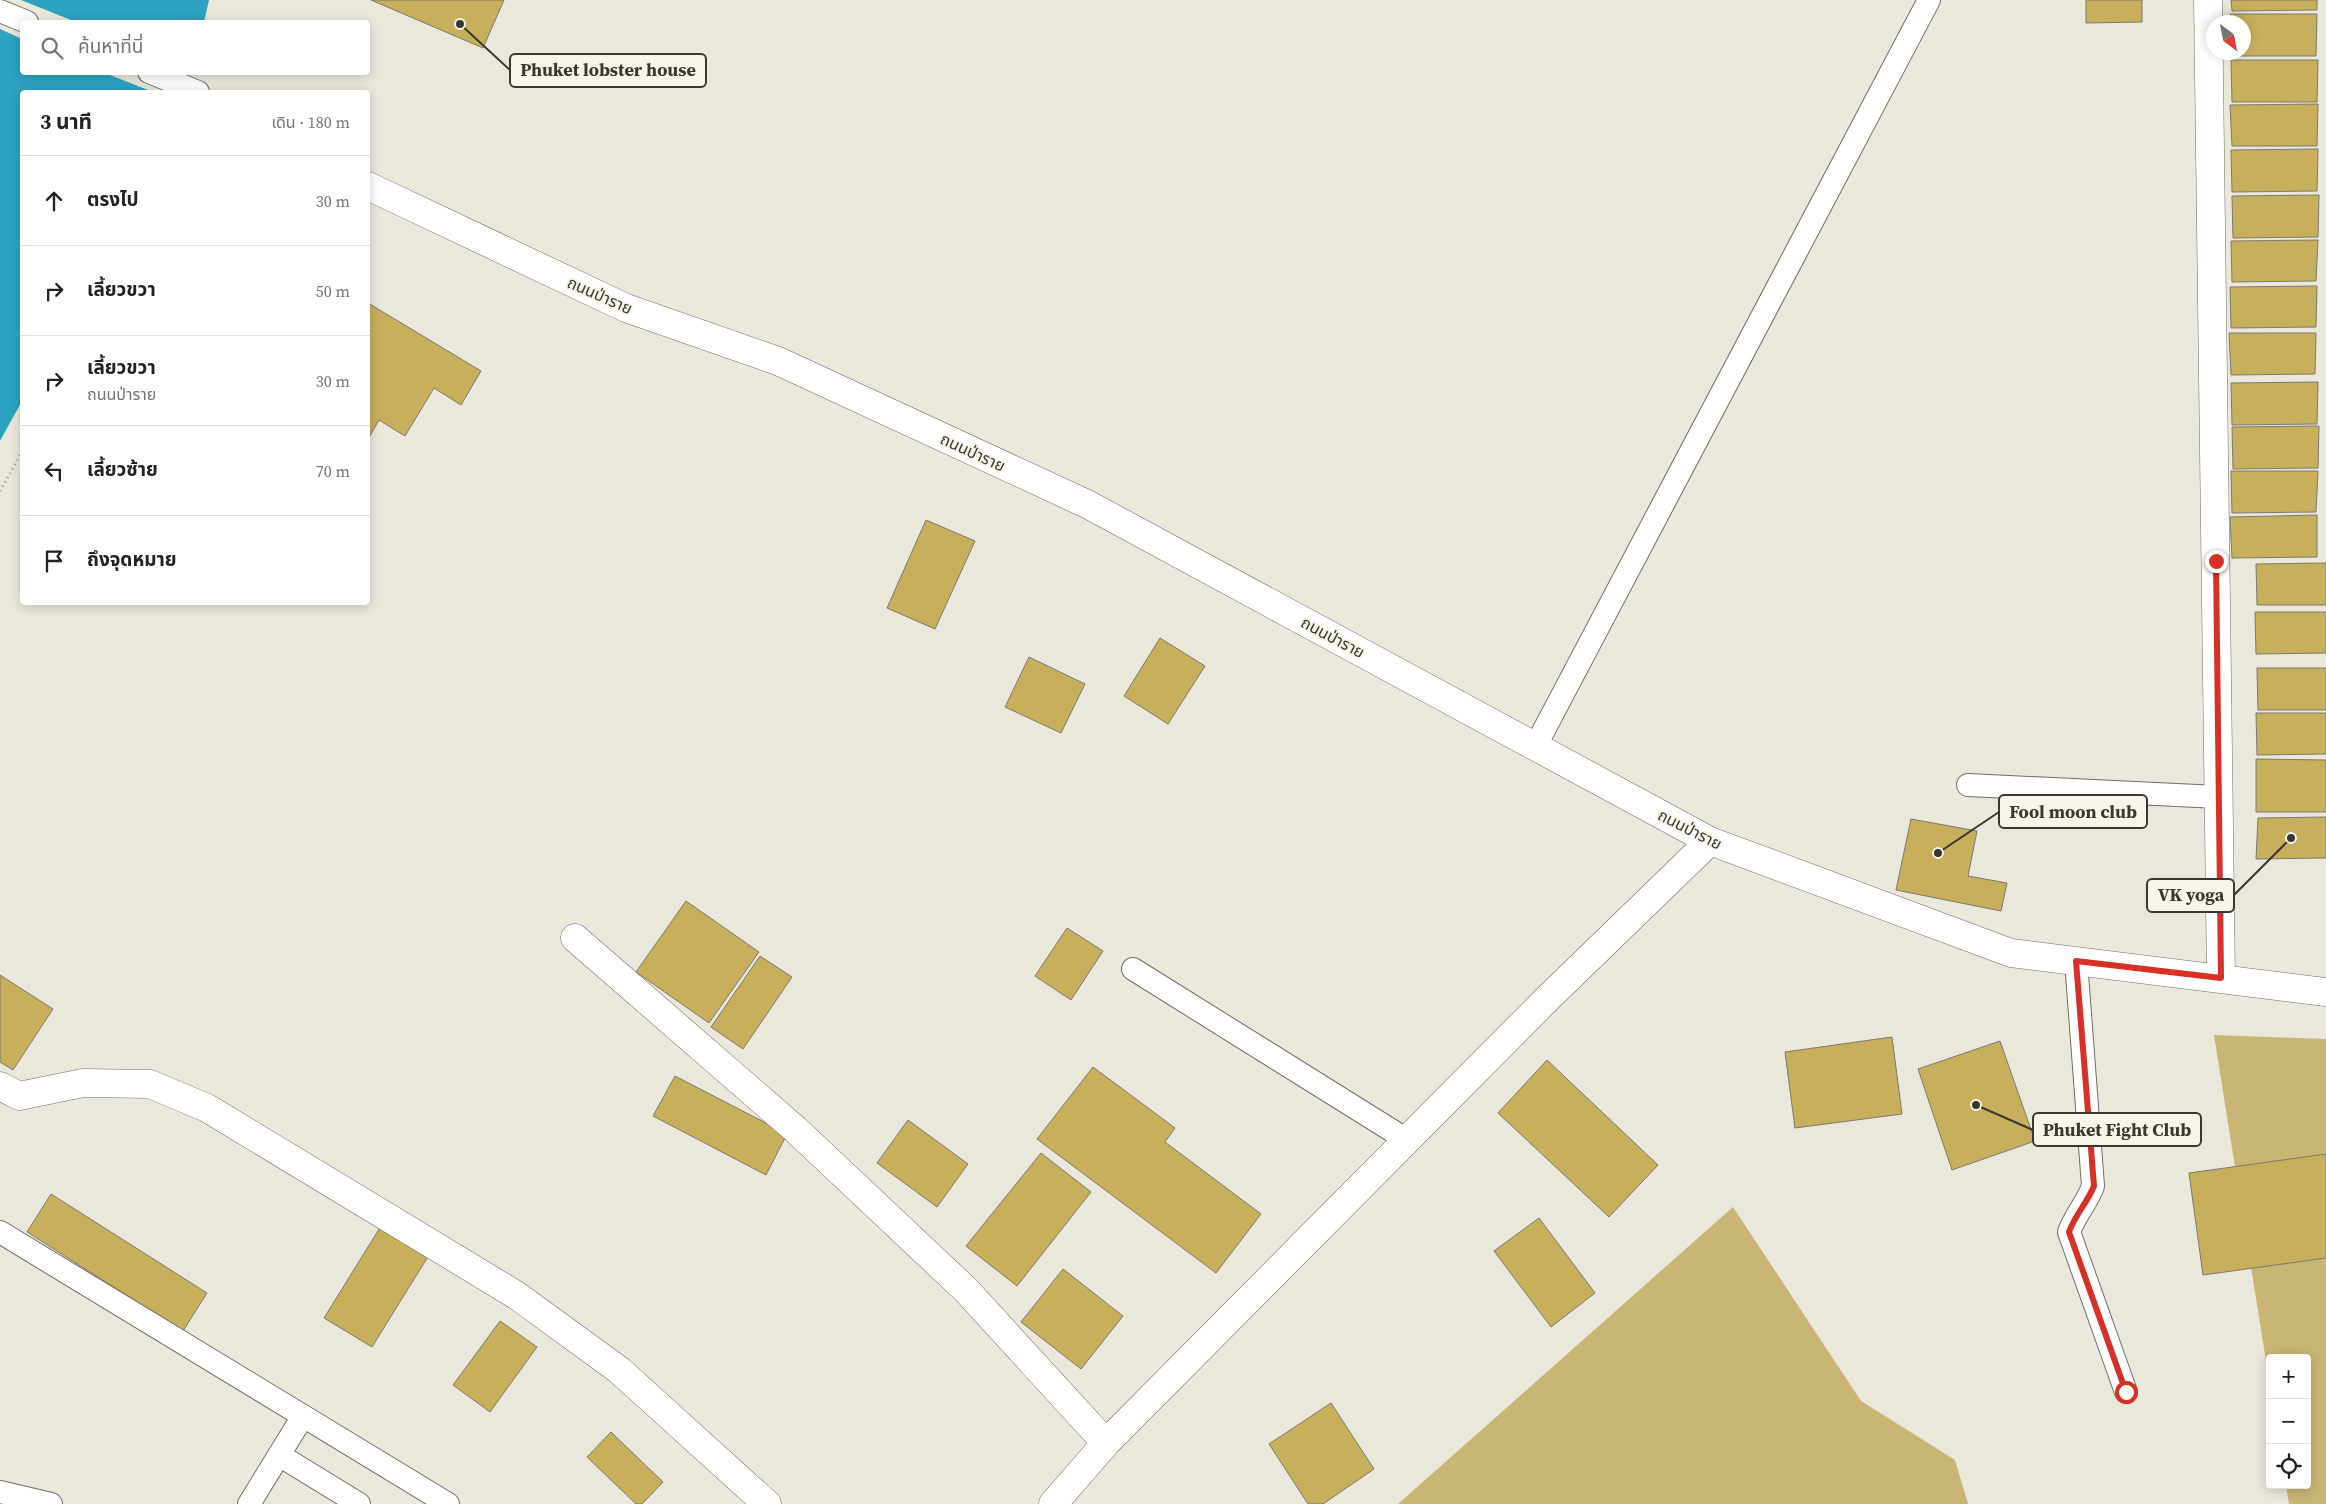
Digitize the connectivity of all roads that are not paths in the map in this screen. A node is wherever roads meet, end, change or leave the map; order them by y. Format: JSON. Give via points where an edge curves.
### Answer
{"nodes":[{"id":1,"x":1929,"y":0,"type":"edge"},
{"id":2,"x":2208,"y":0,"type":"edge"},
{"id":3,"x":0,"y":11,"type":"edge"},
{"id":4,"x":22,"y":20,"type":"edge"},
{"id":5,"x":156,"y":75,"type":"edge"},
{"id":6,"x":193,"y":90,"type":"edge"},
{"id":7,"x":370,"y":187,"type":"edge"},
{"id":8,"x":1535,"y":747,"type":"junction"},
{"id":9,"x":1968,"y":785,"type":"dead end"},
{"id":10,"x":2218,"y":798,"type":"junction"},
{"id":11,"x":1710,"y":841,"type":"junction"},
{"id":12,"x":575,"y":938,"type":"dead end"},
{"id":13,"x":2076,"y":961,"type":"junction"},
{"id":14,"x":1133,"y":969,"type":"dead end"},
{"id":15,"x":2221,"y":978,"type":"junction"},
{"id":16,"x":2326,"y":992,"type":"edge"},
{"id":17,"x":0,"y":1086,"type":"edge"},
{"id":18,"x":1407,"y":1140,"type":"junction"},
{"id":19,"x":0,"y":1232,"type":"edge"},
{"id":20,"x":2126,"y":1392,"type":"dead end"},
{"id":21,"x":303,"y":1416,"type":"junction"},
{"id":22,"x":1106,"y":1443,"type":"junction"},
{"id":23,"x":280,"y":1455,"type":"junction"},
{"id":24,"x":0,"y":1492,"type":"edge"},
{"id":25,"x":50,"y":1504,"type":"edge"},
{"id":26,"x":249,"y":1504,"type":"edge"},
{"id":27,"x":359,"y":1504,"type":"edge"},
{"id":28,"x":448,"y":1504,"type":"edge"},
{"id":29,"x":767,"y":1504,"type":"edge"},
{"id":30,"x":1054,"y":1504,"type":"edge"}],
"edges":[{"from":1,"to":8,"type":"lane"},
{"from":2,"to":10,"type":"street"},
{"from":3,"to":4,"type":"lane"},
{"from":5,"to":6,"type":"lane"},
{"from":7,"to":8,"type":"street","name":"ถนนป่าราย","via":[[626,308],[778,361],[1087,504]]},
{"from":8,"to":11,"type":"street","name":"ถนนป่าราย"},
{"from":9,"to":10,"type":"lane"},
{"from":10,"to":15,"type":"street"},
{"from":11,"to":13,"type":"street","name":"ถนนป่าราย","via":[[2011,953]]},
{"from":11,"to":18,"type":"street"},
{"from":12,"to":22,"type":"street","via":[[795,1128],[966,1290]]},
{"from":13,"to":15,"type":"street","name":"ถนนป่าราย"},
{"from":13,"to":20,"type":"lane","via":[[2094,1186],[2069,1232]]},
{"from":14,"to":18,"type":"lane"},
{"from":15,"to":16,"type":"street","name":"ถนนป่าราย"},
{"from":17,"to":29,"type":"street","via":[[19,1096],[83,1083],[150,1084],[207,1108],[516,1295],[620,1370]]},
{"from":18,"to":22,"type":"street"},
{"from":19,"to":21,"type":"lane"},
{"from":21,"to":23,"type":"lane"},
{"from":21,"to":28,"type":"lane"},
{"from":22,"to":30,"type":"street"},
{"from":23,"to":26,"type":"lane"},
{"from":23,"to":27,"type":"lane"},
{"from":24,"to":25,"type":"lane"}]}
